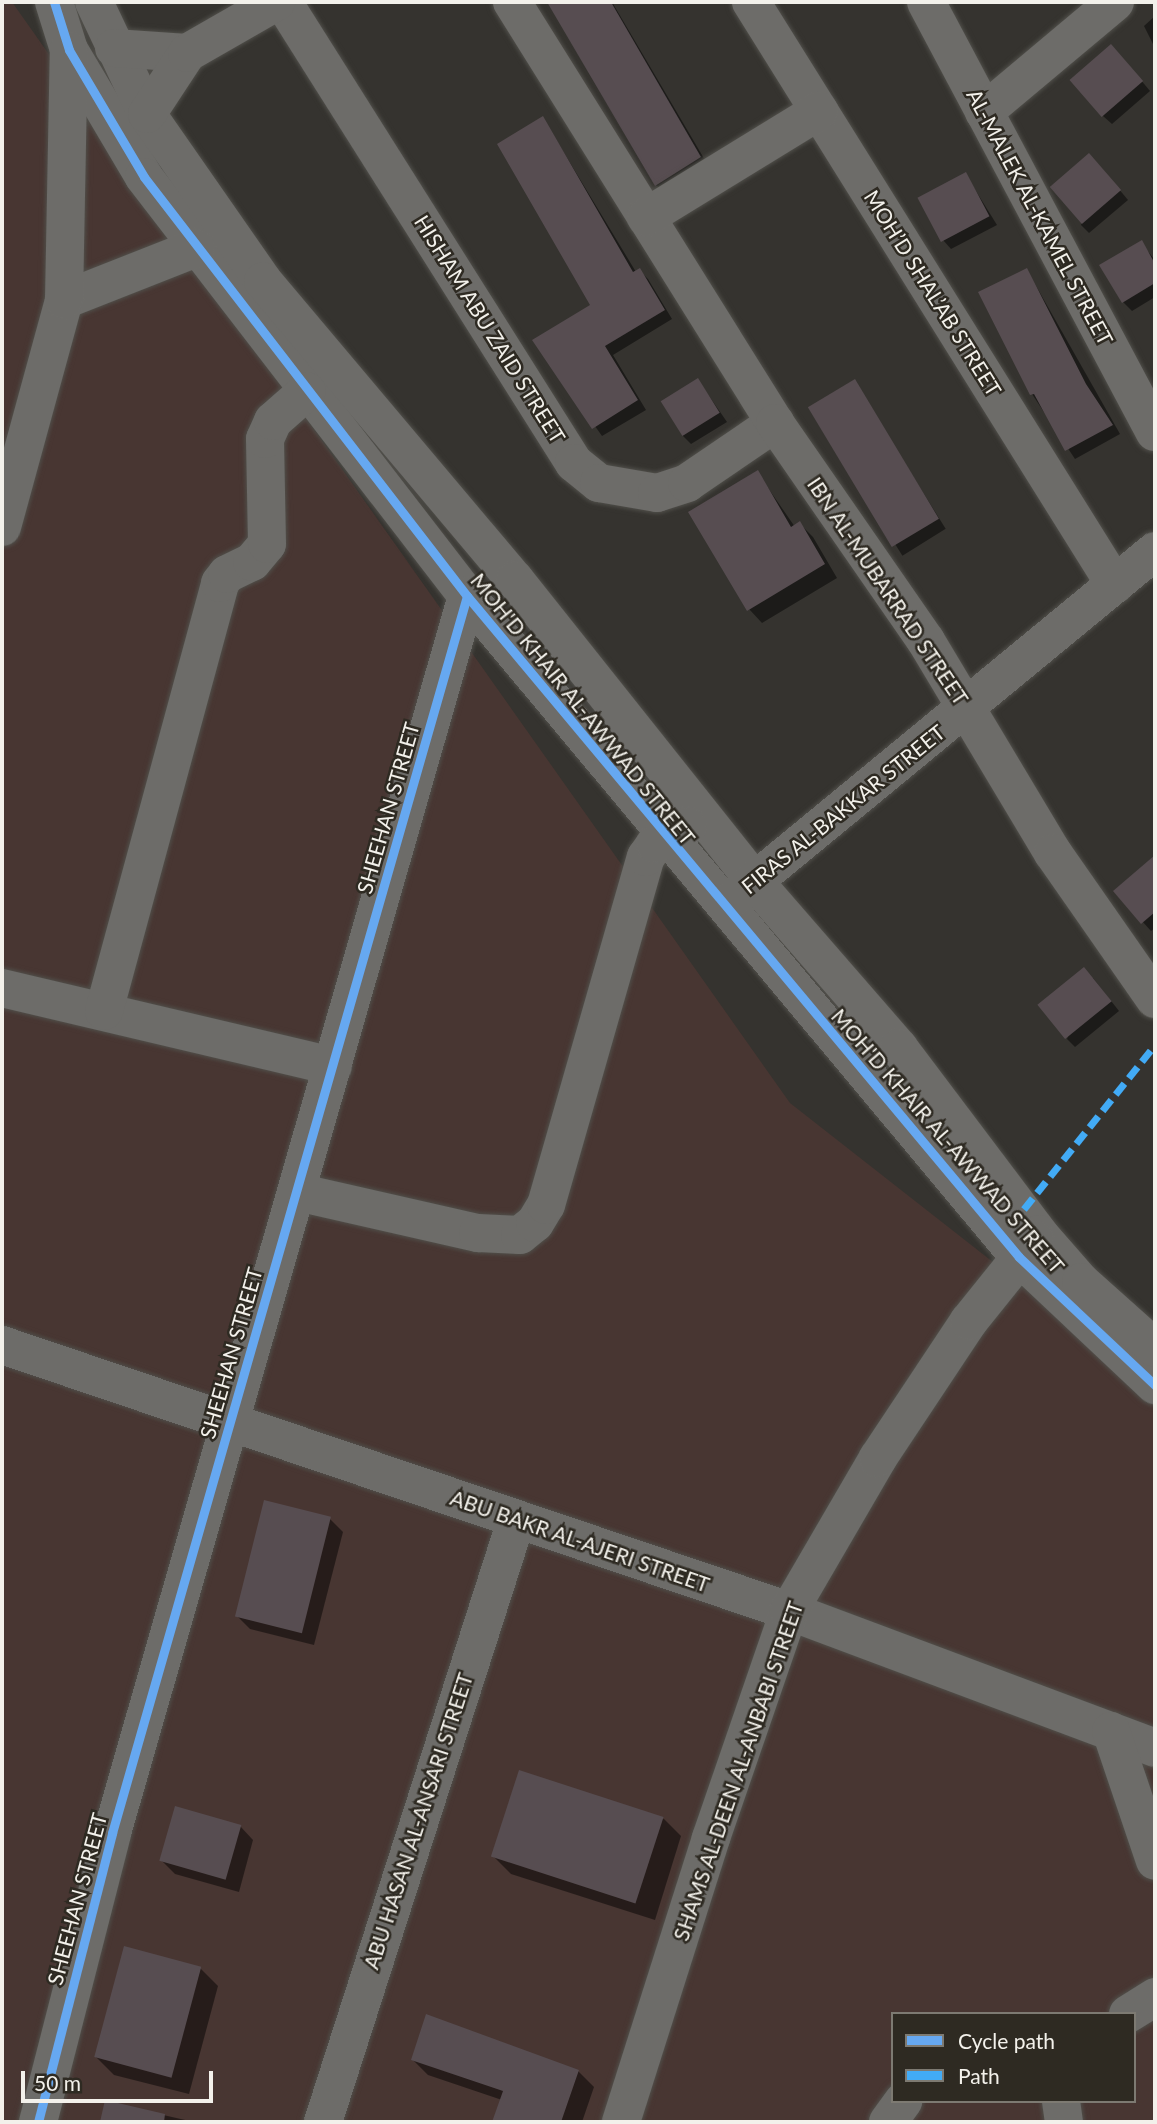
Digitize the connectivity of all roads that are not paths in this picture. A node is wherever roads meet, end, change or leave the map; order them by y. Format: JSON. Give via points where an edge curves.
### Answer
{"nodes":[{"id":1,"x":54,"y":2,"type":"edge"},
{"id":2,"x":94,"y":2,"type":"edge"},
{"id":3,"x":276,"y":2,"type":"edge"},
{"id":4,"x":283,"y":2,"type":"edge"},
{"id":5,"x":512,"y":2,"type":"edge"},
{"id":6,"x":751,"y":2,"type":"edge"},
{"id":7,"x":926,"y":2,"type":"edge"},
{"id":8,"x":1115,"y":2,"type":"edge"},
{"id":9,"x":114,"y":48,"type":"junction"},
{"id":10,"x":69,"y":50,"type":"junction"},
{"id":11,"x":187,"y":53,"type":"junction"},
{"id":12,"x":819,"y":111,"type":"junction"},
{"id":13,"x":984,"y":111,"type":"junction"},
{"id":14,"x":147,"y":114,"type":"junction"},
{"id":15,"x":646,"y":217,"type":"junction"},
{"id":16,"x":196,"y":248,"type":"junction"},
{"id":17,"x":64,"y":300,"type":"junction"},
{"id":18,"x":307,"y":391,"type":"junction"},
{"id":19,"x":775,"y":423,"type":"junction"},
{"id":20,"x":1155,"y":432,"type":"edge"},
{"id":21,"x":2,"y":527,"type":"edge"},
{"id":22,"x":1155,"y":551,"type":"edge"},
{"id":23,"x":1115,"y":585,"type":"junction"},
{"id":24,"x":467,"y":596,"type":"junction"},
{"id":25,"x":967,"y":709,"type":"junction"},
{"id":26,"x":703,"y":815,"type":"junction"},
{"id":27,"x":666,"y":839,"type":"junction"},
{"id":28,"x":754,"y":881,"type":"junction"},
{"id":29,"x":724,"y":906,"type":"junction"},
{"id":30,"x":2,"y":988,"type":"edge"},
{"id":31,"x":1155,"y":999,"type":"edge"},
{"id":32,"x":104,"y":1011,"type":"junction"},
{"id":33,"x":333,"y":1066,"type":"junction"},
{"id":34,"x":297,"y":1192,"type":"junction"},
{"id":35,"x":1029,"y":1245,"type":"junction"},
{"id":36,"x":2,"y":1345,"type":"edge"},
{"id":37,"x":1155,"y":1348,"type":"edge"},
{"id":38,"x":1155,"y":1385,"type":"edge"},
{"id":39,"x":230,"y":1419,"type":"junction"},
{"id":40,"x":516,"y":1521,"type":"junction"},
{"id":41,"x":789,"y":1611,"type":"junction"},
{"id":42,"x":1111,"y":1731,"type":"junction"},
{"id":43,"x":1155,"y":1748,"type":"edge"},
{"id":44,"x":1155,"y":1861,"type":"edge"},
{"id":45,"x":1155,"y":1997,"type":"edge"},
{"id":46,"x":1131,"y":2012,"type":"edge"},
{"id":47,"x":902,"y":2103,"type":"edge"},
{"id":48,"x":1061,"y":2103,"type":"edge"},
{"id":49,"x":38,"y":2122,"type":"edge"},
{"id":50,"x":323,"y":2122,"type":"edge"},
{"id":51,"x":621,"y":2122,"type":"edge"},
{"id":52,"x":888,"y":2122,"type":"edge"},
{"id":53,"x":1063,"y":2122,"type":"edge"}],
"edges":[{"from":1,"to":10,"type":"street","name":"MOH'D KHAIR AL-AWWAD STREET"},
{"from":2,"to":9,"type":"street","name":"MOH'D KHAIR AL-AWWAD STREET"},
{"from":3,"to":11,"type":"street"},
{"from":4,"to":19,"type":"street","name":"HISHAM ABU ZAID STREET","via":[[574,463],[599,483],[657,493],[687,483]]},
{"from":5,"to":15,"type":"street","name":"IBN AL-MUBARRAD STREET"},
{"from":6,"to":12,"type":"street","name":"MOH’D SHAL’AB STREET"},
{"from":7,"to":13,"type":"street","name":"AL-MALEK AL-KAMEL STREET"},
{"from":8,"to":13,"type":"street"},
{"from":9,"to":11,"type":"street"},
{"from":9,"to":14,"type":"street","name":"MOH'D KHAIR AL-AWWAD STREET"},
{"from":10,"to":16,"type":"street","name":"MOH'D KHAIR AL-AWWAD STREET","via":[[144,177]]},
{"from":10,"to":17,"type":"street"},
{"from":11,"to":14,"type":"street"},
{"from":12,"to":15,"type":"street"},
{"from":12,"to":23,"type":"street","name":"MOH’D SHAL’AB STREET"},
{"from":13,"to":20,"type":"street","name":"AL-MALEK AL-KAMEL STREET"},
{"from":14,"to":26,"type":"street","name":"MOH'D KHAIR AL-AWWAD STREET","via":[[263,281],[439,487]]},
{"from":15,"to":19,"type":"street","name":"IBN AL-MUBARRAD STREET"},
{"from":16,"to":17,"type":"street"},
{"from":16,"to":18,"type":"street","name":"MOH'D KHAIR AL-AWWAD STREET"},
{"from":17,"to":21,"type":"street"},
{"from":18,"to":24,"type":"street","name":"MOH'D KHAIR AL-AWWAD STREET"},
{"from":18,"to":32,"type":"street","via":[[273,421],[265,439],[267,544],[252,562],[227,574],[220,583]]},
{"from":19,"to":25,"type":"street","name":"IBN AL-MUBARRAD STREET","via":[[926,641]]},
{"from":22,"to":23,"type":"street","name":"FIRAS AL-BAKKAR STREET"},
{"from":23,"to":25,"type":"street","name":"FIRAS AL-BAKKAR STREET"},
{"from":24,"to":27,"type":"street","name":"MOH'D KHAIR AL-AWWAD STREET"},
{"from":24,"to":33,"type":"street","name":"SHEEHAN STREET"},
{"from":25,"to":28,"type":"street","name":"FIRAS AL-BAKKAR STREET"},
{"from":25,"to":31,"type":"street","name":"IBN AL-MUBARRAD STREET","via":[[1053,853]]},
{"from":26,"to":27,"type":"street"},
{"from":26,"to":28,"type":"street","name":"MOH'D KHAIR AL-AWWAD STREET"},
{"from":27,"to":29,"type":"street","name":"MOH'D KHAIR AL-AWWAD STREET"},
{"from":27,"to":34,"type":"street","via":[[655,844],[646,857],[638,880],[550,1193],[535,1223],[520,1235],[502,1236]]},
{"from":28,"to":29,"type":"street","name":"FIRAS AL-BAKKAR STREET"},
{"from":28,"to":35,"type":"street","name":"MOH'D KHAIR AL-AWWAD STREET","via":[[899,1048]]},
{"from":29,"to":35,"type":"street","name":"MOH'D KHAIR AL-AWWAD STREET"},
{"from":30,"to":32,"type":"street"},
{"from":32,"to":33,"type":"street"},
{"from":33,"to":34,"type":"street","name":"SHEEHAN STREET"},
{"from":34,"to":39,"type":"street","name":"SHEEHAN STREET"},
{"from":35,"to":37,"type":"street","name":"MOH'D KHAIR AL-AWWAD STREET","via":[[1081,1282]]},
{"from":35,"to":38,"type":"street","name":"MOH'D KHAIR AL-AWWAD STREET"},
{"from":35,"to":41,"type":"street","name":"SHAMS AL-DEEN AL-ANBABI STREET","via":[[969,1321],[878,1458]]},
{"from":36,"to":39,"type":"street","name":"ABU BAKR AL-AJERI STREET"},
{"from":39,"to":40,"type":"street","name":"ABU BAKR AL-AJERI STREET"},
{"from":39,"to":49,"type":"street","name":"SHEEHAN STREET","via":[[112,1833]]},
{"from":40,"to":41,"type":"street","name":"ABU BAKR AL-AJERI STREET"},
{"from":40,"to":50,"type":"street","name":"ABU HASAN AL-ANSARI STREET"},
{"from":41,"to":42,"type":"street","name":"ABU BAKR AL-AJERI STREET"},
{"from":41,"to":51,"type":"street","name":"SHAMS AL-DEEN AL-ANBABI STREET"},
{"from":42,"to":43,"type":"street","name":"ABU BAKR AL-AJERI STREET"},
{"from":42,"to":44,"type":"street"},
{"from":45,"to":46,"type":"street"},
{"from":47,"to":52,"type":"street"},
{"from":48,"to":53,"type":"street"}]}
